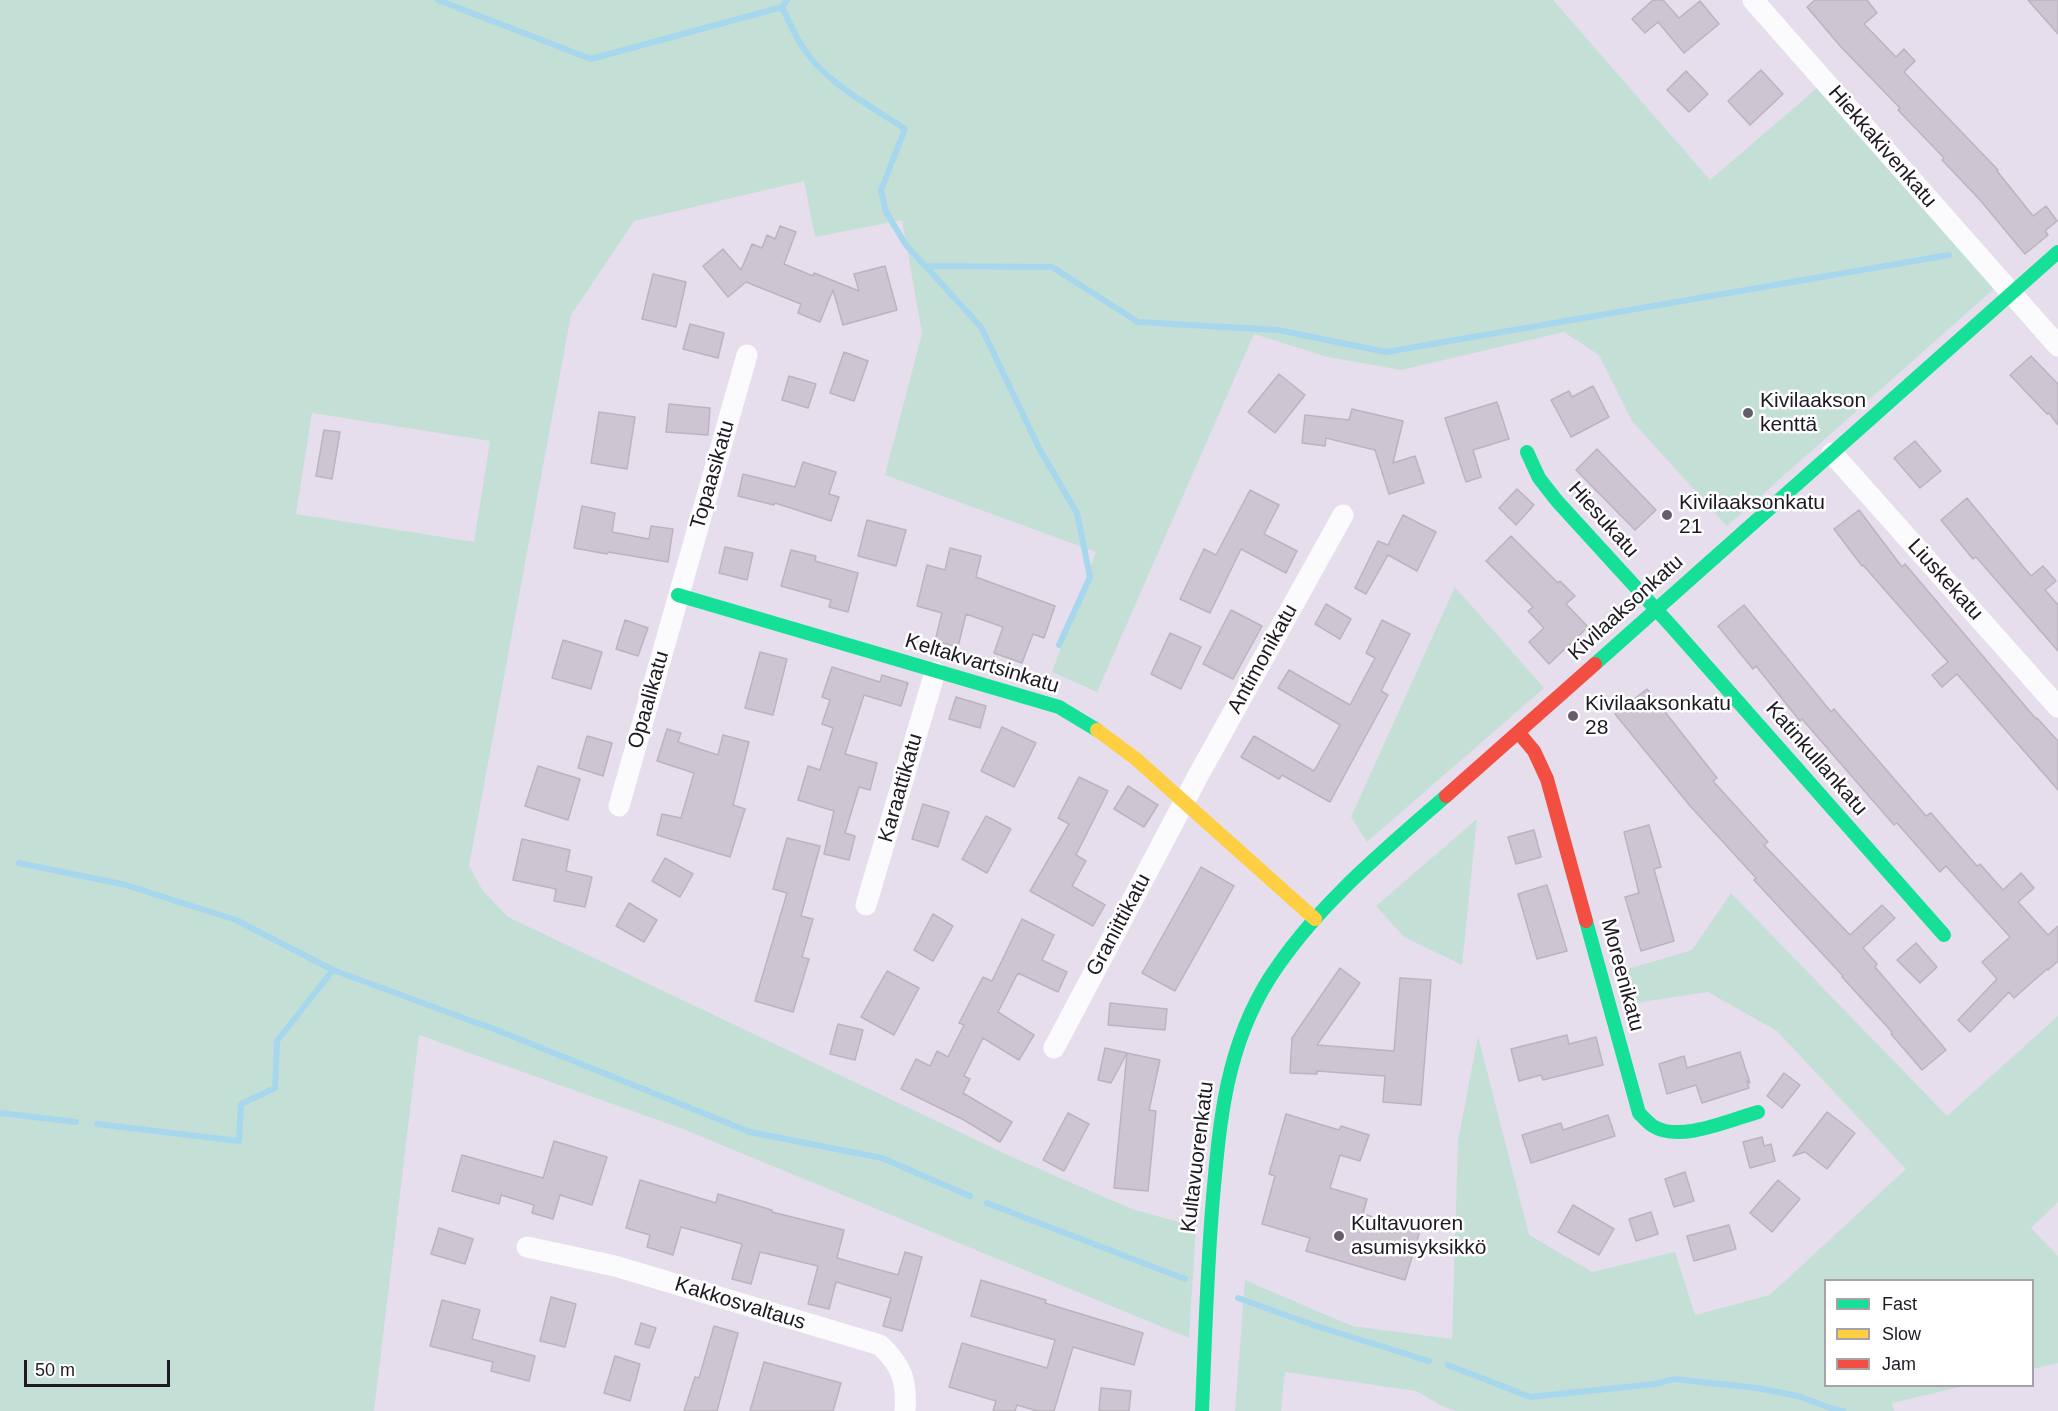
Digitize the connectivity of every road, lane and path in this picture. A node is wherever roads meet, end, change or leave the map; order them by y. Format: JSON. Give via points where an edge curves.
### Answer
{"nodes":[{"id":1,"x":1753,"y":0,"type":"edge"},
{"id":2,"x":2058,"y":252,"type":"edge"},
{"id":3,"x":2011,"y":294,"type":"junction"},
{"id":4,"x":2058,"y":346,"type":"edge"},
{"id":5,"x":747,"y":355,"type":"dead end"},
{"id":6,"x":1527,"y":452,"type":"dead end"},
{"id":7,"x":1833,"y":453,"type":"junction"},
{"id":8,"x":1343,"y":515,"type":"dead end"},
{"id":9,"x":678,"y":595,"type":"junction"},
{"id":10,"x":1656,"y":610,"type":"junction"},
{"id":11,"x":935,"y":672,"type":"junction"},
{"id":12,"x":2058,"y":707,"type":"edge"},
{"id":13,"x":1518,"y":732,"type":"junction"},
{"id":14,"x":1184,"y":803,"type":"junction"},
{"id":15,"x":619,"y":806,"type":"dead end"},
{"id":16,"x":866,"y":905,"type":"dead end"},
{"id":17,"x":1315,"y":919,"type":"junction"},
{"id":18,"x":1944,"y":935,"type":"dead end"},
{"id":19,"x":1054,"y":1048,"type":"dead end"},
{"id":20,"x":1758,"y":1112,"type":"dead end"},
{"id":21,"x":527,"y":1247,"type":"dead end"},
{"id":22,"x":905,"y":1411,"type":"edge"},
{"id":23,"x":1202,"y":1411,"type":"edge"}],
"edges":[{"from":1,"to":3,"type":"street","name":"Hiekkakivenkatu"},
{"from":2,"to":3,"type":"street","name":"Kivilaaksonkatu"},
{"from":3,"to":4,"type":"street","name":"Hiekkakivenkatu"},
{"from":3,"to":7,"type":"street","name":"Kivilaaksonkatu"},
{"from":5,"to":9,"type":"street","name":"Topaasikatu"},
{"from":6,"to":10,"type":"street","name":"Hiesukatu","via":[[1539,478],[1557,501]]},
{"from":7,"to":10,"type":"street","name":"Kivilaaksonkatu"},
{"from":7,"to":12,"type":"street","name":"Liuskekatu"},
{"from":8,"to":14,"type":"street","name":"Antimonikatu"},
{"from":9,"to":11,"type":"street","name":"Keltakvartsinkatu"},
{"from":9,"to":15,"type":"street","name":"Opaalikatu"},
{"from":10,"to":13,"type":"street","name":"Kivilaaksonkatu"},
{"from":10,"to":18,"type":"street","name":"Katinkullankatu"},
{"from":11,"to":14,"type":"street","name":"Keltakvartsinkatu","via":[[1059,707],[1101,732]]},
{"from":11,"to":16,"type":"street","name":"Karaattikatu"},
{"from":13,"to":17,"type":"street","name":"Kultavuorenkatu","via":[[1360,872]]},
{"from":13,"to":20,"type":"street","name":"Moreenikatu","via":[[1534,751],[1547,779],[1639,1113],[1653,1126],[1668,1132],[1687,1132]]},
{"from":14,"to":17,"type":"street","name":"Keltakvartsinkatu"},
{"from":14,"to":19,"type":"street","name":"Graniittikatu"},
{"from":17,"to":23,"type":"street","name":"Kultavuorenkatu","via":[[1259,997],[1226,1083],[1208,1248]]},
{"from":21,"to":22,"type":"street","name":"Kakkosvaltaus","via":[[615,1266],[879,1345],[895,1360],[904,1380]]}]}
